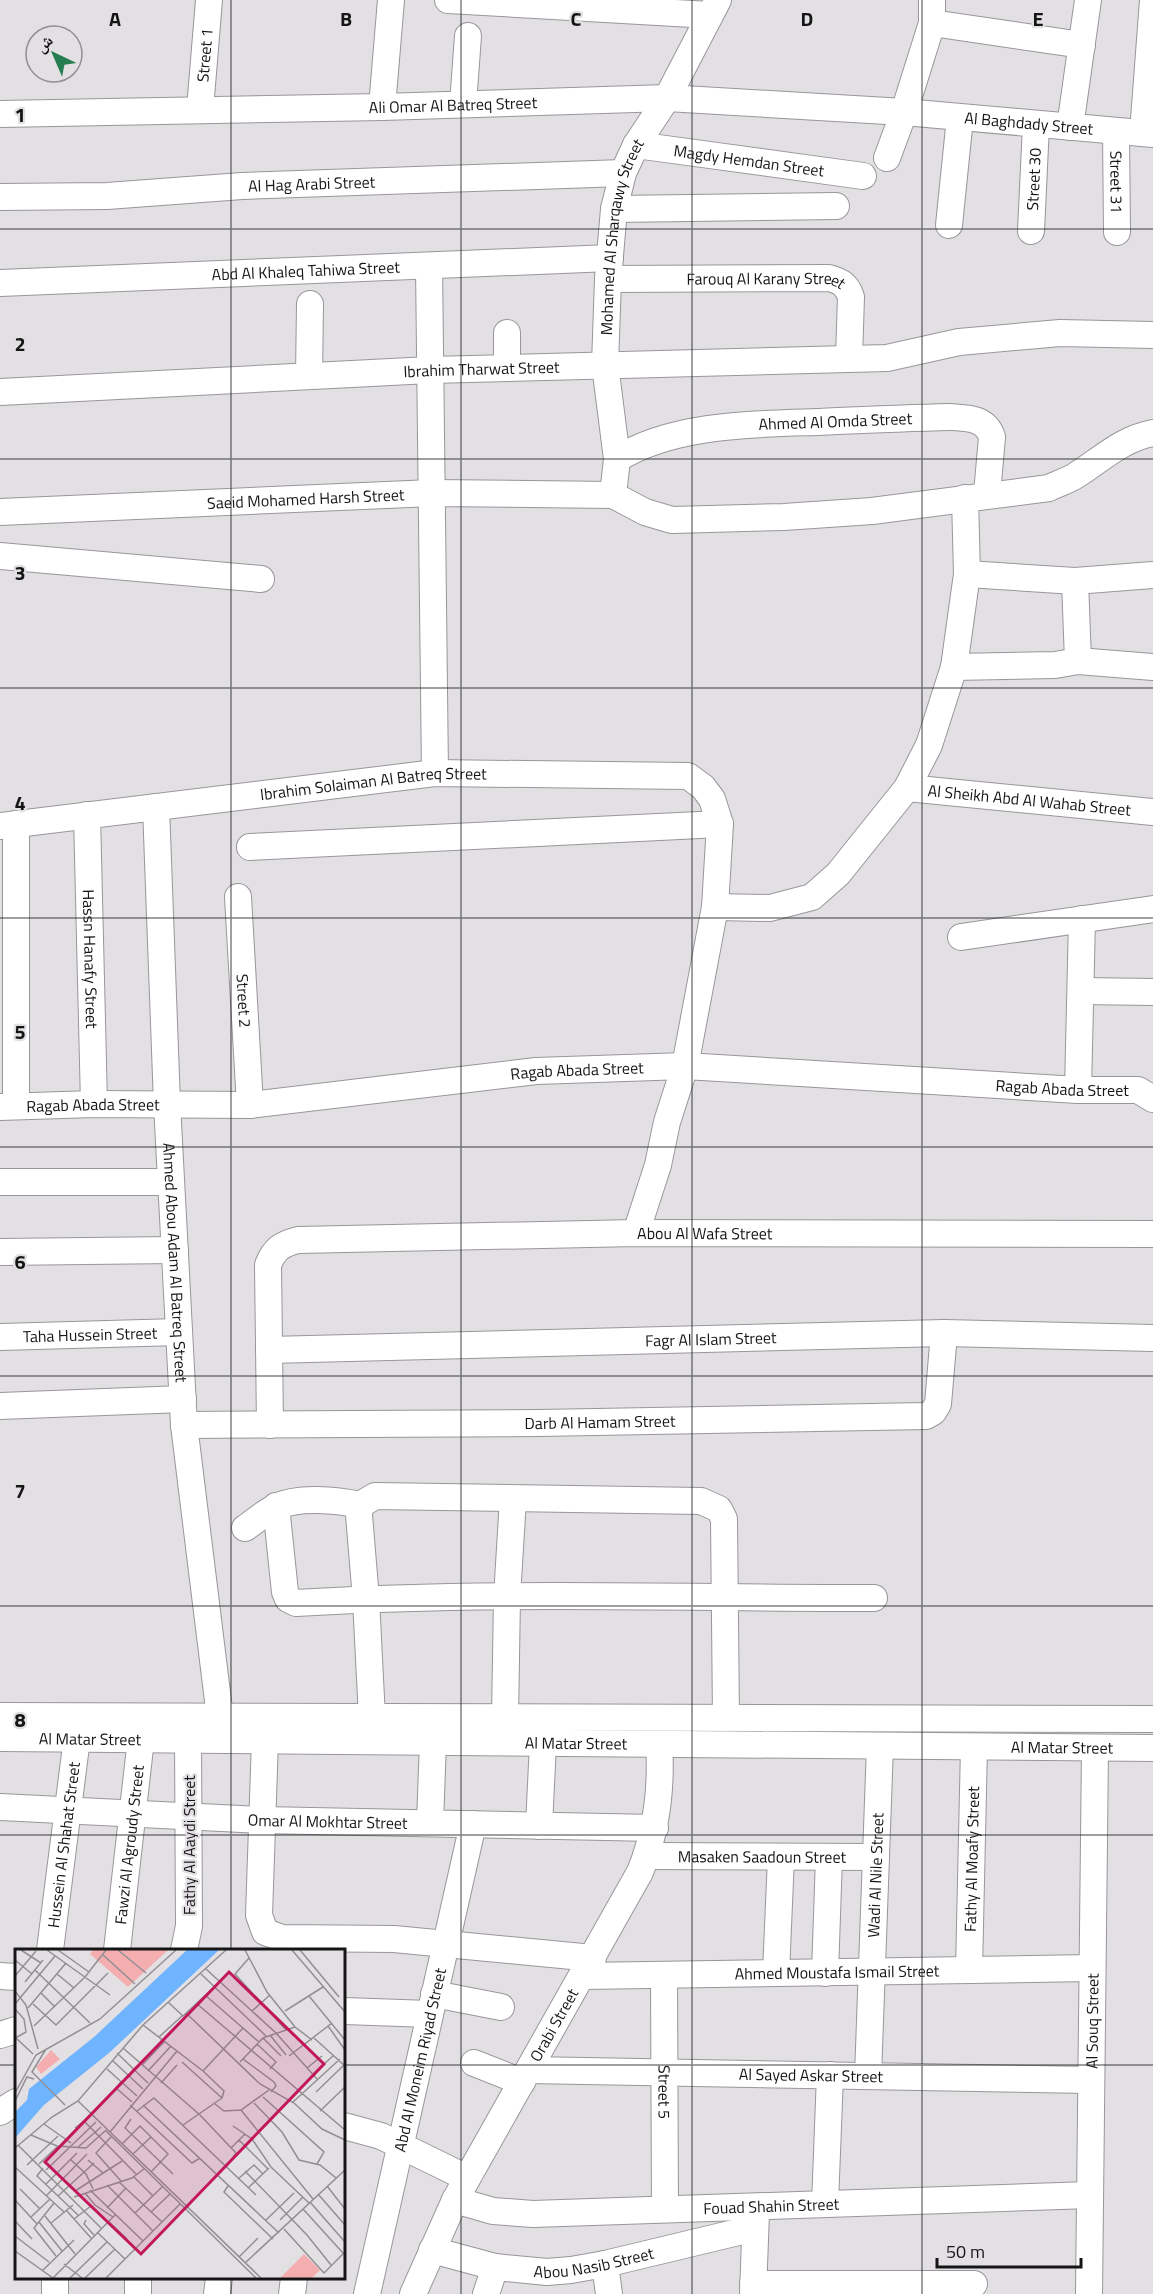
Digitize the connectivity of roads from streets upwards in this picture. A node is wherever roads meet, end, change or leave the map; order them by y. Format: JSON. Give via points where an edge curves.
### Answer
{"nodes":[{"id":1,"x":209,"y":0,"type":"edge"},
{"id":2,"x":391,"y":0,"type":"edge"},
{"id":3,"x":448,"y":0,"type":"edge"},
{"id":4,"x":1088,"y":0,"type":"edge"},
{"id":5,"x":1153,"y":0,"type":"edge"},
{"id":6,"x":714,"y":8,"type":"edge"},
{"id":7,"x":932,"y":11,"type":"edge"},
{"id":8,"x":468,"y":36,"type":"dead end"},
{"id":9,"x":1082,"y":45,"type":"junction"},
{"id":10,"x":667,"y":98,"type":"junction"},
{"id":11,"x":463,"y":104,"type":"junction"},
{"id":12,"x":382,"y":106,"type":"junction"},
{"id":13,"x":200,"y":109,"type":"junction"},
{"id":14,"x":904,"y":112,"type":"junction"},
{"id":15,"x":0,"y":114,"type":"edge"},
{"id":16,"x":960,"y":118,"type":"junction"},
{"id":17,"x":1036,"y":125,"type":"junction"},
{"id":18,"x":1070,"y":127,"type":"junction"},
{"id":19,"x":1116,"y":131,"type":"junction"},
{"id":20,"x":1148,"y":134,"type":"edge"},
{"id":21,"x":636,"y":145,"type":"junction"},
{"id":22,"x":887,"y":158,"type":"dead end"},
{"id":23,"x":623,"y":173,"type":"junction"},
{"id":24,"x":863,"y":176,"type":"dead end"},
{"id":25,"x":0,"y":197,"type":"edge"},
{"id":26,"x":836,"y":206,"type":"dead end"},
{"id":27,"x":614,"y":209,"type":"junction"},
{"id":28,"x":949,"y":225,"type":"dead end"},
{"id":29,"x":1031,"y":231,"type":"dead end"},
{"id":30,"x":1117,"y":231,"type":"dead end"},
{"id":31,"x":429,"y":266,"type":"junction"},
{"id":32,"x":609,"y":269,"type":"junction"},
{"id":33,"x":0,"y":284,"type":"edge"},
{"id":34,"x":310,"y":304,"type":"dead end"},
{"id":35,"x":507,"y":333,"type":"dead end"},
{"id":36,"x":1153,"y":335,"type":"edge"},
{"id":37,"x":849,"y":358,"type":"junction"},
{"id":38,"x":605,"y":365,"type":"junction"},
{"id":39,"x":507,"y":368,"type":"junction"},
{"id":40,"x":430,"y":370,"type":"junction"},
{"id":41,"x":309,"y":376,"type":"junction"},
{"id":42,"x":0,"y":392,"type":"edge"},
{"id":43,"x":1153,"y":433,"type":"edge"},
{"id":44,"x":617,"y":459,"type":"junction"},
{"id":45,"x":432,"y":493,"type":"junction"},
{"id":46,"x":613,"y":495,"type":"junction"},
{"id":47,"x":976,"y":496,"type":"junction"},
{"id":48,"x":0,"y":512,"type":"edge"},
{"id":49,"x":0,"y":556,"type":"edge"},
{"id":50,"x":967,"y":574,"type":"junction"},
{"id":51,"x":1153,"y":575,"type":"edge"},
{"id":52,"x":261,"y":579,"type":"dead end"},
{"id":53,"x":1075,"y":581,"type":"junction"},
{"id":54,"x":1078,"y":661,"type":"junction"},
{"id":55,"x":954,"y":667,"type":"junction"},
{"id":56,"x":1153,"y":667,"type":"edge"},
{"id":57,"x":435,"y":773,"type":"junction"},
{"id":58,"x":907,"y":788,"type":"junction"},
{"id":59,"x":156,"y":807,"type":"junction"},
{"id":60,"x":1153,"y":812,"type":"edge"},
{"id":61,"x":87,"y":815,"type":"junction"},
{"id":62,"x":720,"y":824,"type":"junction"},
{"id":63,"x":8,"y":825,"type":"edge"},
{"id":64,"x":250,"y":847,"type":"dead end"},
{"id":65,"x":238,"y":897,"type":"dead end"},
{"id":66,"x":715,"y":907,"type":"junction"},
{"id":67,"x":1153,"y":909,"type":"edge"},
{"id":68,"x":1082,"y":919,"type":"junction"},
{"id":69,"x":961,"y":937,"type":"dead end"},
{"id":70,"x":1082,"y":991,"type":"junction"},
{"id":71,"x":1153,"y":992,"type":"edge"},
{"id":72,"x":686,"y":1066,"type":"junction"},
{"id":73,"x":1078,"y":1090,"type":"junction"},
{"id":74,"x":1153,"y":1099,"type":"edge"},
{"id":75,"x":94,"y":1104,"type":"junction"},
{"id":76,"x":167,"y":1104,"type":"junction"},
{"id":77,"x":250,"y":1105,"type":"junction"},
{"id":78,"x":8,"y":1107,"type":"edge"},
{"id":79,"x":0,"y":1182,"type":"edge"},
{"id":80,"x":171,"y":1182,"type":"junction"},
{"id":81,"x":636,"y":1233,"type":"junction"},
{"id":82,"x":1153,"y":1234,"type":"edge"},
{"id":83,"x":175,"y":1250,"type":"junction"},
{"id":84,"x":0,"y":1252,"type":"edge"},
{"id":85,"x":179,"y":1332,"type":"junction"},
{"id":86,"x":944,"y":1333,"type":"junction"},
{"id":87,"x":0,"y":1337,"type":"edge"},
{"id":88,"x":1153,"y":1338,"type":"edge"},
{"id":89,"x":269,"y":1350,"type":"junction"},
{"id":90,"x":183,"y":1399,"type":"junction"},
{"id":91,"x":0,"y":1406,"type":"edge"},
{"id":92,"x":184,"y":1425,"type":"junction"},
{"id":93,"x":270,"y":1425,"type":"junction"},
{"id":94,"x":513,"y":1499,"type":"junction"},
{"id":95,"x":360,"y":1505,"type":"junction"},
{"id":96,"x":276,"y":1506,"type":"junction"},
{"id":97,"x":245,"y":1528,"type":"dead end"},
{"id":98,"x":507,"y":1597,"type":"junction"},
{"id":99,"x":724,"y":1598,"type":"junction"},
{"id":100,"x":874,"y":1598,"type":"dead end"},
{"id":101,"x":366,"y":1599,"type":"junction"},
{"id":102,"x":0,"y":1716,"type":"edge"},
{"id":103,"x":220,"y":1717,"type":"junction"},
{"id":104,"x":372,"y":1718,"type":"junction"},
{"id":105,"x":505,"y":1718,"type":"junction"},
{"id":106,"x":726,"y":1718,"type":"junction"},
{"id":107,"x":610,"y":1719,"type":"junction"},
{"id":108,"x":1153,"y":1719,"type":"edge"},
{"id":109,"x":0,"y":1738,"type":"edge"},
{"id":110,"x":76,"y":1738,"type":"junction"},
{"id":111,"x":141,"y":1739,"type":"junction"},
{"id":112,"x":188,"y":1739,"type":"junction"},
{"id":113,"x":265,"y":1740,"type":"junction"},
{"id":114,"x":433,"y":1742,"type":"junction"},
{"id":115,"x":543,"y":1743,"type":"junction"},
{"id":116,"x":611,"y":1744,"type":"junction"},
{"id":117,"x":659,"y":1744,"type":"junction"},
{"id":118,"x":880,"y":1746,"type":"junction"},
{"id":119,"x":974,"y":1747,"type":"junction"},
{"id":120,"x":1095,"y":1748,"type":"junction"},
{"id":121,"x":1153,"y":1748,"type":"edge"},
{"id":122,"x":0,"y":1807,"type":"edge"},
{"id":123,"x":68,"y":1810,"type":"junction"},
{"id":124,"x":132,"y":1814,"type":"junction"},
{"id":125,"x":188,"y":1816,"type":"junction"},
{"id":126,"x":262,"y":1820,"type":"junction"},
{"id":127,"x":430,"y":1823,"type":"junction"},
{"id":128,"x":473,"y":1824,"type":"junction"},
{"id":129,"x":539,"y":1826,"type":"junction"},
{"id":130,"x":655,"y":1828,"type":"junction"},
{"id":131,"x":646,"y":1856,"type":"junction"},
{"id":132,"x":781,"y":1857,"type":"junction"},
{"id":133,"x":829,"y":1857,"type":"junction"},
{"id":134,"x":876,"y":1857,"type":"junction"},
{"id":135,"x":446,"y":1944,"type":"junction"},
{"id":136,"x":50,"y":1949,"type":"edge"},
{"id":137,"x":117,"y":1949,"type":"edge"},
{"id":138,"x":184,"y":1949,"type":"edge"},
{"id":139,"x":587,"y":1967,"type":"junction"},
{"id":140,"x":1092,"y":1968,"type":"junction"},
{"id":141,"x":969,"y":1970,"type":"junction"},
{"id":142,"x":872,"y":1971,"type":"junction"},
{"id":143,"x":825,"y":1972,"type":"junction"},
{"id":144,"x":776,"y":1973,"type":"junction"},
{"id":145,"x":664,"y":1975,"type":"junction"},
{"id":146,"x":0,"y":1976,"type":"edge"},
{"id":147,"x":15,"y":1977,"type":"edge"},
{"id":148,"x":432,"y":2004,"type":"junction"},
{"id":149,"x":501,"y":2007,"type":"dead end"},
{"id":150,"x":345,"y":2011,"type":"edge"},
{"id":151,"x":15,"y":2030,"type":"edge"},
{"id":152,"x":0,"y":2036,"type":"edge"},
{"id":153,"x":474,"y":2063,"type":"dead end"},
{"id":154,"x":664,"y":2072,"type":"junction"},
{"id":155,"x":830,"y":2075,"type":"junction"},
{"id":156,"x":526,"y":2076,"type":"junction"},
{"id":157,"x":868,"y":2076,"type":"junction"},
{"id":158,"x":1091,"y":2080,"type":"junction"},
{"id":159,"x":15,"y":2103,"type":"edge"},
{"id":160,"x":0,"y":2112,"type":"edge"},
{"id":161,"x":345,"y":2126,"type":"edge"},
{"id":162,"x":401,"y":2145,"type":"junction"},
{"id":163,"x":467,"y":2178,"type":"junction"},
{"id":164,"x":1090,"y":2195,"type":"junction"},
{"id":165,"x":454,"y":2200,"type":"junction"},
{"id":166,"x":825,"y":2204,"type":"junction"},
{"id":167,"x":665,"y":2209,"type":"junction"},
{"id":168,"x":755,"y":2217,"type":"junction"},
{"id":169,"x":432,"y":2250,"type":"junction"},
{"id":170,"x":605,"y":2264,"type":"junction"},
{"id":171,"x":495,"y":2267,"type":"junction"},
{"id":172,"x":219,"y":2279,"type":"edge"},
{"id":173,"x":294,"y":2279,"type":"edge"},
{"id":174,"x":974,"y":2284,"type":"dead end"},
{"id":175,"x":753,"y":2289,"type":"edge"},
{"id":176,"x":939,"y":2289,"type":"edge"},
{"id":177,"x":217,"y":2294,"type":"edge"},
{"id":178,"x":292,"y":2294,"type":"edge"},
{"id":179,"x":367,"y":2294,"type":"edge"},
{"id":180,"x":413,"y":2294,"type":"edge"},
{"id":181,"x":486,"y":2294,"type":"edge"},
{"id":182,"x":609,"y":2294,"type":"edge"},
{"id":183,"x":1089,"y":2294,"type":"edge"}],
"edges":[{"from":1,"to":13,"type":"street","name":"Street 1"},
{"from":2,"to":12,"type":"street"},
{"from":3,"to":6,"type":"street"},
{"from":4,"to":9,"type":"street"},
{"from":5,"to":20,"type":"street"},
{"from":6,"to":10,"type":"street","name":"Mohamed Al Sharqawy Street"},
{"from":7,"to":9,"type":"street"},
{"from":7,"to":14,"type":"street"},
{"from":8,"to":11,"type":"street"},
{"from":9,"to":18,"type":"street"},
{"from":10,"to":11,"type":"street","name":"Ali Omar Al Batreq Street"},
{"from":10,"to":14,"type":"street","name":"Ali Omar Al Batreq Street"},
{"from":10,"to":21,"type":"street","name":"Mohamed Al Sharqawy Street"},
{"from":11,"to":12,"type":"street","name":"Ali Omar Al Batreq Street"},
{"from":12,"to":13,"type":"street","name":"Ali Omar Al Batreq Street"},
{"from":13,"to":15,"type":"street","name":"Ali Omar Al Batreq Street"},
{"from":14,"to":16,"type":"street","name":"Al Baghdady Street"},
{"from":14,"to":22,"type":"street"},
{"from":16,"to":17,"type":"street","name":"Al Baghdady Street"},
{"from":16,"to":28,"type":"street"},
{"from":17,"to":18,"type":"street","name":"Al Baghdady Street"},
{"from":17,"to":29,"type":"street","name":"Street 30"},
{"from":18,"to":19,"type":"street","name":"Al Baghdady Street"},
{"from":19,"to":20,"type":"street","name":"Al Baghdady Street"},
{"from":19,"to":30,"type":"street","name":"Street 31"},
{"from":21,"to":23,"type":"street","name":"Mohamed Al Sharqawy Street"},
{"from":21,"to":24,"type":"street","name":"Magdy Hemdan Street"},
{"from":23,"to":25,"type":"street","name":"Al Hag Arabi Street","via":[[242,186],[107,196]]},
{"from":23,"to":27,"type":"street","name":"Mohamed Al Sharqawy Street"},
{"from":26,"to":27,"type":"street"},
{"from":27,"to":32,"type":"street","name":"Mohamed Al Sharqawy Street"},
{"from":31,"to":32,"type":"street","name":"Abd Al Khaleq Tahiwa Street"},
{"from":31,"to":33,"type":"street","name":"Abd Al Khaleq Tahiwa Street"},
{"from":31,"to":40,"type":"street"},
{"from":32,"to":37,"type":"street","name":"Farouq Al Karany Street","via":[[841,281],[851,297]]},
{"from":32,"to":38,"type":"street","name":"Mohamed Al Sharqawy Street"},
{"from":34,"to":41,"type":"street"},
{"from":35,"to":39,"type":"street"},
{"from":36,"to":37,"type":"street","name":"Ibrahim Tharwat Street","via":[[1060,333],[959,342],[887,358]]},
{"from":37,"to":38,"type":"street","name":"Ibrahim Tharwat Street"},
{"from":38,"to":39,"type":"street","name":"Ibrahim Tharwat Street"},
{"from":38,"to":44,"type":"street","name":"Mohamed Al Sharqawy Street"},
{"from":39,"to":40,"type":"street","name":"Ibrahim Tharwat Street"},
{"from":40,"to":41,"type":"street","name":"Ibrahim Tharwat Street"},
{"from":40,"to":45,"type":"street"},
{"from":41,"to":42,"type":"street","name":"Ibrahim Tharwat Street"},
{"from":43,"to":47,"type":"street","via":[[1115,447],[1049,488]]},
{"from":44,"to":46,"type":"street","name":"Mohamed Al Sharqawy Street"},
{"from":44,"to":47,"type":"street","name":"Ahmed Al Omda Street","via":[[658,440],[720,427],[950,417],[981,422],[992,437]]},
{"from":45,"to":46,"type":"street","name":"Saeid Mohamed Harsh Street"},
{"from":45,"to":48,"type":"street","name":"Saeid Mohamed Harsh Street"},
{"from":45,"to":57,"type":"street"},
{"from":46,"to":47,"type":"street","via":[[645,512],[672,520],[872,511]]},
{"from":47,"to":50,"type":"street"},
{"from":49,"to":52,"type":"street"},
{"from":50,"to":53,"type":"street"},
{"from":50,"to":55,"type":"street"},
{"from":51,"to":53,"type":"street"},
{"from":53,"to":54,"type":"street"},
{"from":54,"to":55,"type":"street"},
{"from":54,"to":56,"type":"street"},
{"from":55,"to":58,"type":"street","via":[[929,745]]},
{"from":57,"to":59,"type":"street","name":"Ibrahim Solaiman Al Batreq Street"},
{"from":57,"to":62,"type":"street","name":"Ibrahim Solaiman Al Batreq Street","via":[[688,776],[712,799]]},
{"from":58,"to":60,"type":"street","name":"Al Sheikh Abd Al Wahab Street"},
{"from":58,"to":66,"type":"street","via":[[838,874],[812,897],[770,908]]},
{"from":59,"to":61,"type":"street","name":"Ibrahim Solaiman Al Batreq Street"},
{"from":59,"to":76,"type":"street","name":"Ahmed Abou Adam Al Batreq Street"},
{"from":61,"to":63,"type":"street","name":"Ibrahim Solaiman Al Batreq Street"},
{"from":61,"to":75,"type":"street","name":"Hassn Hanafy Street"},
{"from":62,"to":64,"type":"street"},
{"from":62,"to":66,"type":"street"},
{"from":63,"to":78,"type":"street"},
{"from":65,"to":77,"type":"street","name":"Street 2"},
{"from":66,"to":72,"type":"street"},
{"from":67,"to":68,"type":"street"},
{"from":68,"to":69,"type":"street"},
{"from":68,"to":70,"type":"street"},
{"from":70,"to":71,"type":"street"},
{"from":70,"to":73,"type":"street"},
{"from":72,"to":73,"type":"street","name":"Ragab Abada Street"},
{"from":72,"to":77,"type":"street","name":"Ragab Abada Street","via":[[536,1071]]},
{"from":72,"to":81,"type":"street"},
{"from":73,"to":74,"type":"street","name":"Ragab Abada Street","via":[[1138,1090]]},
{"from":75,"to":76,"type":"street","name":"Ragab Abada Street"},
{"from":75,"to":78,"type":"street","name":"Ragab Abada Street"},
{"from":76,"to":77,"type":"street","name":"Ragab Abada Street"},
{"from":76,"to":80,"type":"street","name":"Ahmed Abou Adam Al Batreq Street"},
{"from":79,"to":80,"type":"street"},
{"from":80,"to":83,"type":"street","name":"Ahmed Abou Adam Al Batreq Street"},
{"from":81,"to":82,"type":"street","name":"Abou Al Wafa Street"},
{"from":81,"to":89,"type":"street","name":"Abou Al Wafa Street","via":[[298,1240],[284,1244],[273,1253],[268,1265]]},
{"from":83,"to":84,"type":"street"},
{"from":83,"to":85,"type":"street","name":"Ahmed Abou Adam Al Batreq Street"},
{"from":85,"to":87,"type":"street","name":"Taha Hussein Street"},
{"from":85,"to":90,"type":"street","name":"Ahmed Abou Adam Al Batreq Street"},
{"from":86,"to":88,"type":"street","name":"Fagr Al Islam Street"},
{"from":86,"to":89,"type":"street","name":"Fagr Al Islam Street"},
{"from":86,"to":93,"type":"street","name":"Darb Al Hamam Street","via":[[938,1404],[926,1416]]},
{"from":89,"to":93,"type":"street"},
{"from":90,"to":91,"type":"street"},
{"from":90,"to":92,"type":"street","name":"Ahmed Abou Adam Al Batreq Street"},
{"from":92,"to":93,"type":"street","name":"Darb Al Hamam Street"},
{"from":92,"to":103,"type":"street","name":"Ahmed Abou Adam Al Batreq Street"},
{"from":94,"to":95,"type":"street","via":[[375,1496]]},
{"from":94,"to":98,"type":"street"},
{"from":94,"to":99,"type":"street","via":[[712,1504],[724,1519]]},
{"from":95,"to":96,"type":"street","via":[[310,1500]]},
{"from":95,"to":101,"type":"street"},
{"from":96,"to":97,"type":"street"},
{"from":96,"to":101,"type":"street","via":[[288,1599],[296,1603]]},
{"from":98,"to":99,"type":"street"},
{"from":98,"to":101,"type":"street"},
{"from":98,"to":105,"type":"street"},
{"from":99,"to":100,"type":"street"},
{"from":99,"to":106,"type":"street"},
{"from":101,"to":104,"type":"street"},
{"from":102,"to":103,"type":"street","name":"Al Matar Street"},
{"from":103,"to":104,"type":"street","name":"Al Matar Street"},
{"from":104,"to":105,"type":"street","name":"Al Matar Street"},
{"from":105,"to":107,"type":"street","name":"Al Matar Street"},
{"from":106,"to":107,"type":"street","name":"Al Matar Street"},
{"from":106,"to":108,"type":"street","name":"Al Matar Street"},
{"from":107,"to":116,"type":"street"},
{"from":109,"to":110,"type":"street","name":"Al Matar Street"},
{"from":110,"to":111,"type":"street","name":"Al Matar Street"},
{"from":110,"to":123,"type":"street","name":"Hussein Al Shahat Street"},
{"from":111,"to":112,"type":"street","name":"Al Matar Street"},
{"from":111,"to":124,"type":"street","name":"Fawzi Al Agroudy Street"},
{"from":112,"to":113,"type":"street","name":"Al Matar Street"},
{"from":112,"to":125,"type":"street","name":"Fathy Al Aaydi Street"},
{"from":113,"to":114,"type":"street","name":"Al Matar Street"},
{"from":113,"to":126,"type":"street"},
{"from":114,"to":115,"type":"street","name":"Al Matar Street"},
{"from":114,"to":127,"type":"street"},
{"from":115,"to":116,"type":"street","name":"Al Matar Street"},
{"from":115,"to":129,"type":"street"},
{"from":116,"to":117,"type":"street","name":"Al Matar Street"},
{"from":117,"to":118,"type":"street","name":"Al Matar Street"},
{"from":117,"to":130,"type":"street","name":"Orabi Street","via":[[661,1773]]},
{"from":118,"to":119,"type":"street","name":"Al Matar Street"},
{"from":118,"to":134,"type":"street","name":"Wadi Al Nile Street"},
{"from":119,"to":120,"type":"street","name":"Al Matar Street"},
{"from":119,"to":141,"type":"street","name":"Fathy Al Moafy Street"},
{"from":120,"to":121,"type":"street","name":"Al Matar Street"},
{"from":120,"to":140,"type":"street","name":"Al Souq Street"},
{"from":122,"to":123,"type":"street","name":"Omar Al Mokhtar Street"},
{"from":123,"to":124,"type":"street","name":"Omar Al Mokhtar Street"},
{"from":123,"to":136,"type":"street","name":"Hussein Al Shahat Street"},
{"from":124,"to":125,"type":"street","name":"Omar Al Mokhtar Street"},
{"from":124,"to":137,"type":"street","name":"Fawzi Al Agroudy Street"},
{"from":125,"to":126,"type":"street","name":"Omar Al Mokhtar Street"},
{"from":125,"to":138,"type":"street","name":"Fathy Al Aaydi Street","via":[[189,1926]]},
{"from":126,"to":127,"type":"street","name":"Omar Al Mokhtar Street"},
{"from":126,"to":135,"type":"street","name":"Ahmed Moustafa Ismail Street","via":[[259,1915],[265,1932],[282,1938]]},
{"from":127,"to":128,"type":"street","name":"Omar Al Mokhtar Street"},
{"from":128,"to":129,"type":"street","name":"Omar Al Mokhtar Street"},
{"from":128,"to":135,"type":"street","name":"Abd Al Moneim Riyad Street"},
{"from":129,"to":130,"type":"street","name":"Omar Al Mokhtar Street"},
{"from":130,"to":131,"type":"street","name":"Orabi Street"},
{"from":131,"to":132,"type":"street","name":"Masaken Saadoun Street"},
{"from":131,"to":139,"type":"street","name":"Orabi Street","via":[[633,1887]]},
{"from":132,"to":133,"type":"street","name":"Masaken Saadoun Street"},
{"from":132,"to":144,"type":"street"},
{"from":133,"to":134,"type":"street","name":"Masaken Saadoun Street"},
{"from":133,"to":143,"type":"street"},
{"from":134,"to":142,"type":"street","name":"Wadi Al Nile Street"},
{"from":135,"to":139,"type":"street","name":"Ahmed Moustafa Ismail Street"},
{"from":135,"to":148,"type":"street","name":"Abd Al Moneim Riyad Street"},
{"from":139,"to":145,"type":"street","name":"Ahmed Moustafa Ismail Street"},
{"from":139,"to":156,"type":"street","name":"Orabi Street"},
{"from":140,"to":141,"type":"street","name":"Ahmed Moustafa Ismail Street"},
{"from":140,"to":158,"type":"street","name":"Al Souq Street"},
{"from":141,"to":142,"type":"street","name":"Ahmed Moustafa Ismail Street"},
{"from":142,"to":143,"type":"street","name":"Ahmed Moustafa Ismail Street"},
{"from":142,"to":157,"type":"street","name":"Wadi Al Nile Street"},
{"from":143,"to":144,"type":"street","name":"Ahmed Moustafa Ismail Street"},
{"from":144,"to":145,"type":"street","name":"Ahmed Moustafa Ismail Street"},
{"from":145,"to":154,"type":"street","name":"Street 5"},
{"from":146,"to":147,"type":"street"},
{"from":148,"to":149,"type":"street"},
{"from":148,"to":150,"type":"street"},
{"from":148,"to":162,"type":"street","name":"Abd Al Moneim Riyad Street"},
{"from":151,"to":152,"type":"street"},
{"from":153,"to":156,"type":"street"},
{"from":154,"to":155,"type":"street","name":"Al Sayed Askar Street"},
{"from":154,"to":156,"type":"street","name":"Al Sayed Askar Street"},
{"from":154,"to":167,"type":"street","name":"Street 5"},
{"from":155,"to":157,"type":"street","name":"Al Sayed Askar Street"},
{"from":155,"to":166,"type":"street"},
{"from":156,"to":163,"type":"street","name":"Orabi Street"},
{"from":157,"to":158,"type":"street","name":"Al Sayed Askar Street"},
{"from":158,"to":164,"type":"street","name":"Al Souq Street"},
{"from":159,"to":160,"type":"street"},
{"from":161,"to":162,"type":"street"},
{"from":162,"to":163,"type":"street"},
{"from":162,"to":179,"type":"street","name":"Abd Al Moneim Riyad Street"},
{"from":163,"to":165,"type":"street","name":"Orabi Street"},
{"from":164,"to":166,"type":"street","name":"Fouad Shahin Street"},
{"from":164,"to":183,"type":"street","name":"Al Souq Street"},
{"from":165,"to":167,"type":"street","name":"Fouad Shahin Street","via":[[513,2214]]},
{"from":165,"to":169,"type":"street","name":"Orabi Street"},
{"from":166,"to":168,"type":"street","name":"Fouad Shahin Street"},
{"from":167,"to":168,"type":"street","name":"Fouad Shahin Street"},
{"from":168,"to":170,"type":"street","name":"Abou Nasib Street"},
{"from":168,"to":175,"type":"street"},
{"from":169,"to":171,"type":"street","name":"Abou Nasib Street"},
{"from":169,"to":180,"type":"street","name":"Orabi Street"},
{"from":170,"to":171,"type":"street","name":"Abou Nasib Street","via":[[547,2272]]},
{"from":170,"to":182,"type":"street"},
{"from":171,"to":181,"type":"street"},
{"from":172,"to":177,"type":"street"},
{"from":173,"to":178,"type":"street"},
{"from":174,"to":176,"type":"street"},
{"from":175,"to":176,"type":"street"}]}
